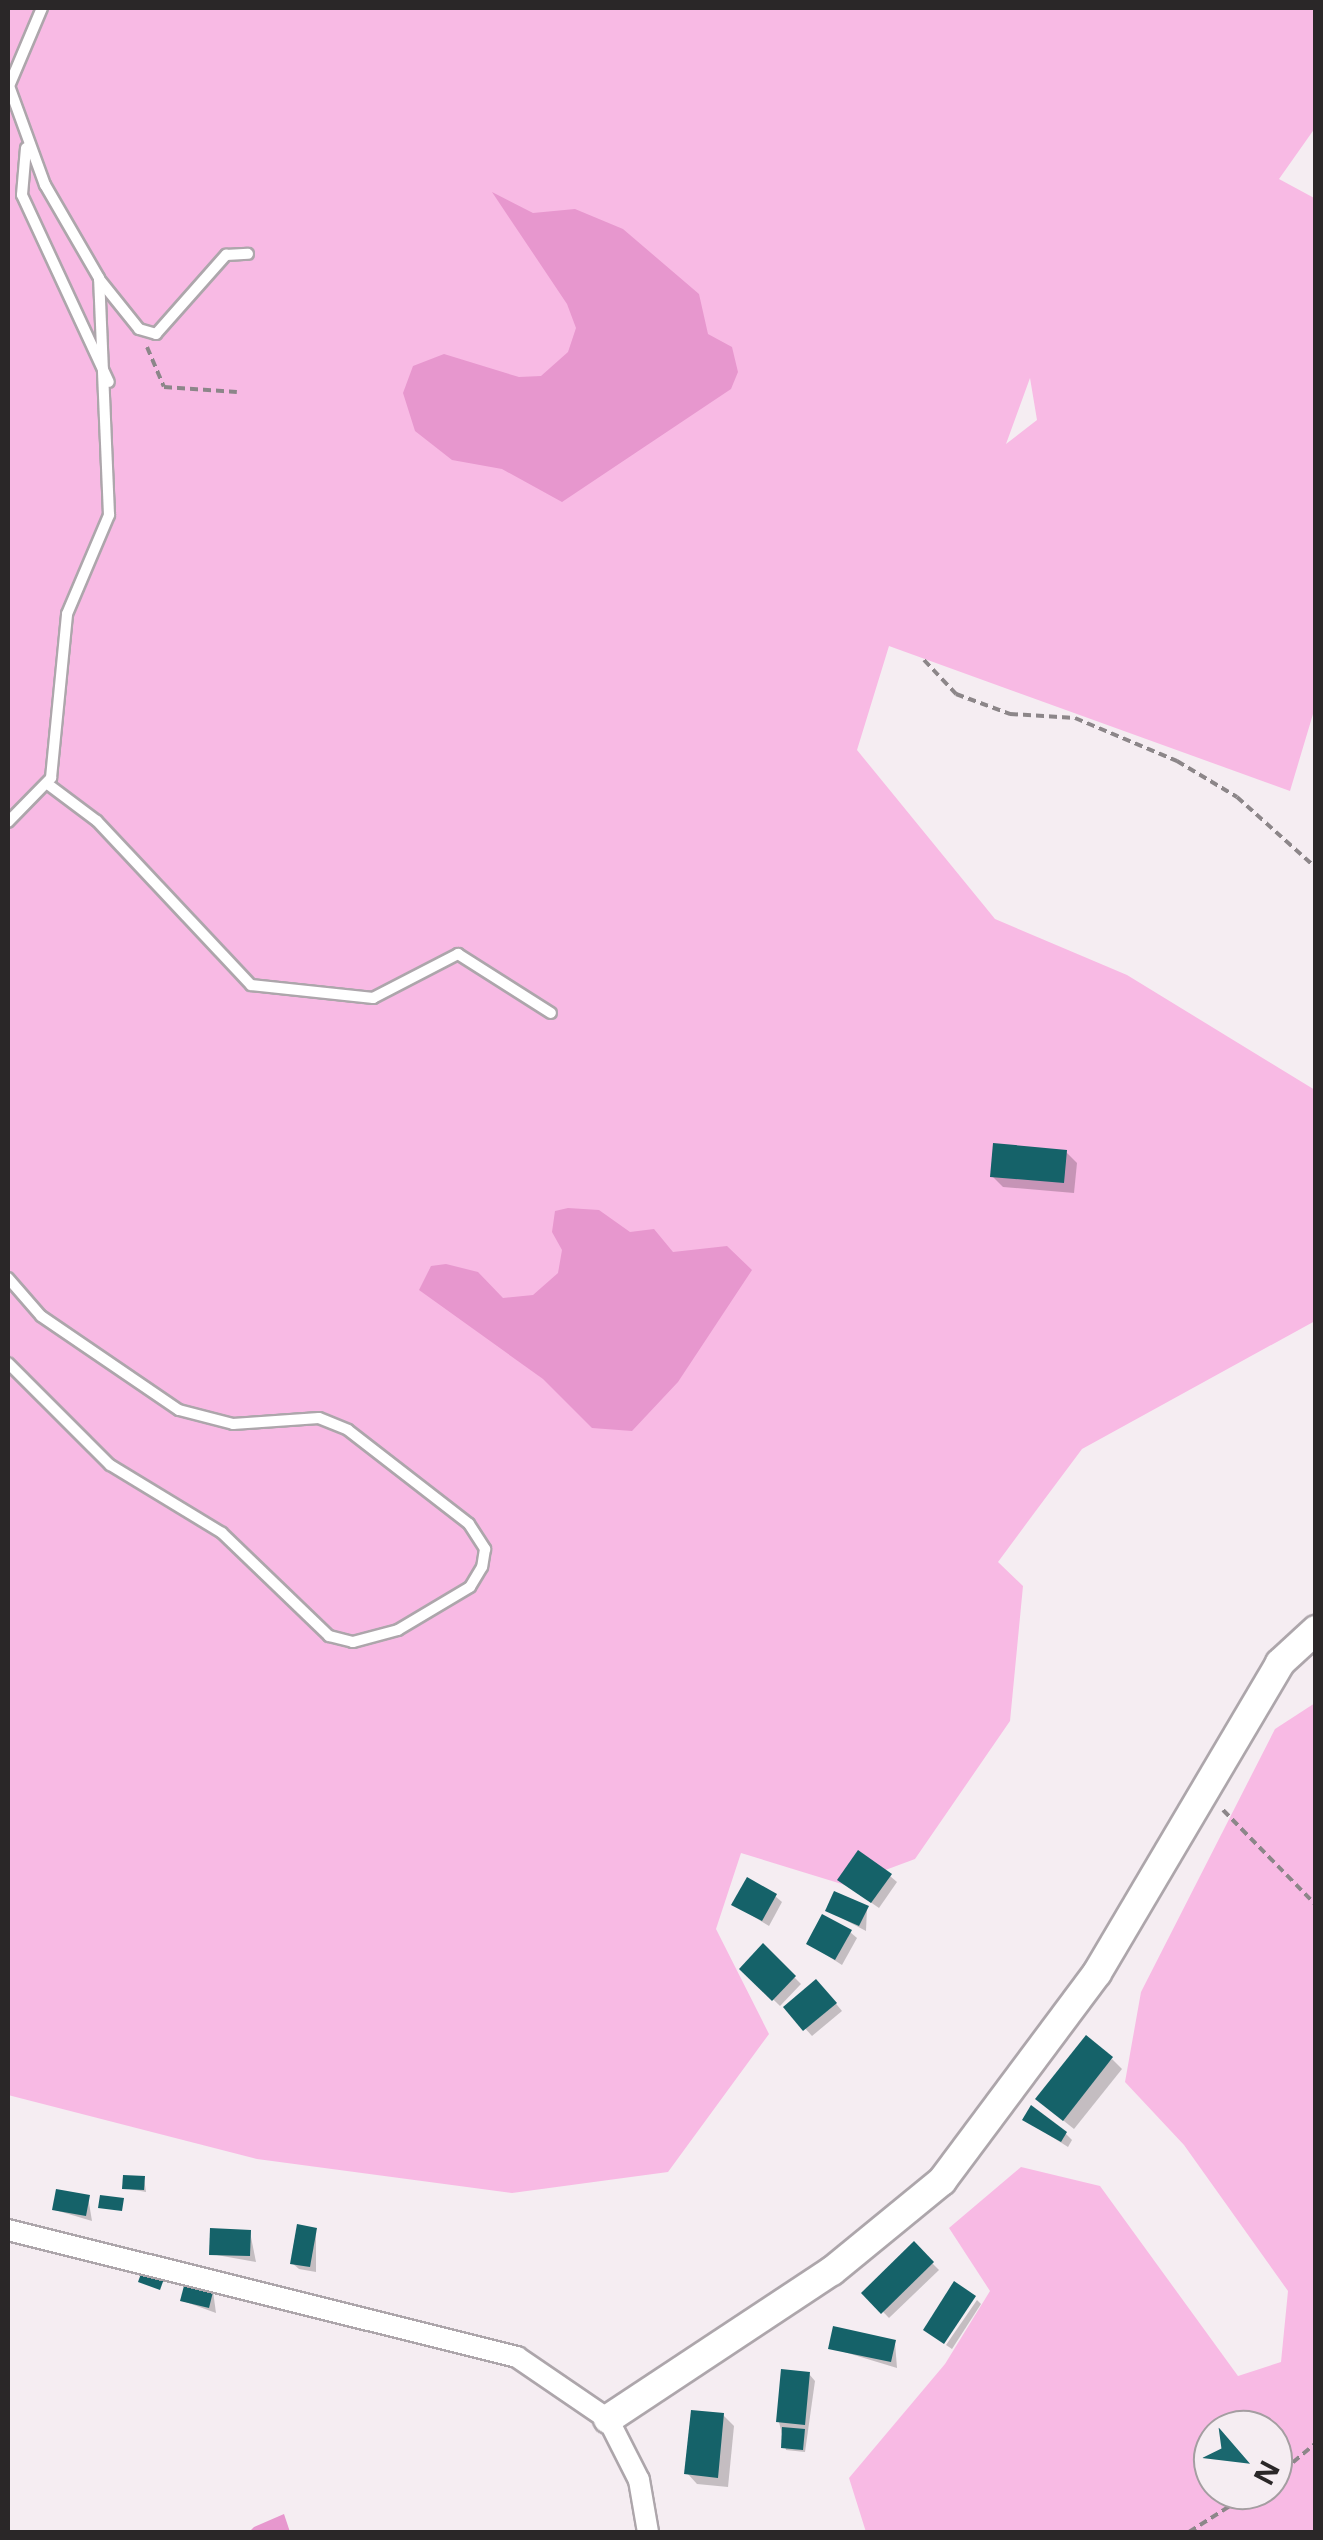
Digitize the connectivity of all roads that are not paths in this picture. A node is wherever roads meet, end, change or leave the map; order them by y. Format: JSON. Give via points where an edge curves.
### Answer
{"nodes":[{"id":1,"x":42,"y":8,"type":"edge"},
{"id":2,"x":27,"y":142,"type":"junction"},
{"id":3,"x":248,"y":254,"type":"dead end"},
{"id":4,"x":99,"y":278,"type":"junction"},
{"id":5,"x":109,"y":382,"type":"junction"},
{"id":6,"x":49,"y":785,"type":"junction"},
{"id":7,"x":8,"y":822,"type":"edge"},
{"id":8,"x":551,"y":1013,"type":"dead end"},
{"id":9,"x":8,"y":1278,"type":"edge"},
{"id":10,"x":8,"y":1363,"type":"edge"},
{"id":11,"x":1316,"y":1630,"type":"edge"},
{"id":12,"x":8,"y":2230,"type":"edge"},
{"id":13,"x":608,"y":2419,"type":"junction"},
{"id":14,"x":648,"y":2532,"type":"edge"}],
"edges":[{"from":1,"to":2,"type":"lane","via":[[9,86]]},
{"from":2,"to":4,"type":"lane"},
{"from":2,"to":5,"type":"lane","via":[[22,196]]},
{"from":3,"to":4,"type":"lane","via":[[226,256],[156,334],[138,329]]},
{"from":4,"to":5,"type":"lane"},
{"from":5,"to":6,"type":"lane","via":[[109,515],[66,614]]},
{"from":6,"to":7,"type":"lane"},
{"from":6,"to":8,"type":"lane","via":[[97,821],[251,985],[374,998],[458,954]]},
{"from":9,"to":10,"type":"lane","via":[[41,1316],[178,1410],[233,1424],[318,1418],[348,1430],[469,1524],[485,1549],[482,1567],[470,1587],[398,1630],[353,1642],[329,1636],[222,1532],[110,1465]]},
{"from":11,"to":13,"type":"street","via":[[1280,1663],[1132,1921],[942,2182],[832,2271]]},
{"from":12,"to":13,"type":"street","via":[[464,2340],[517,2357]]},
{"from":13,"to":14,"type":"street","via":[[639,2480]]}]}
